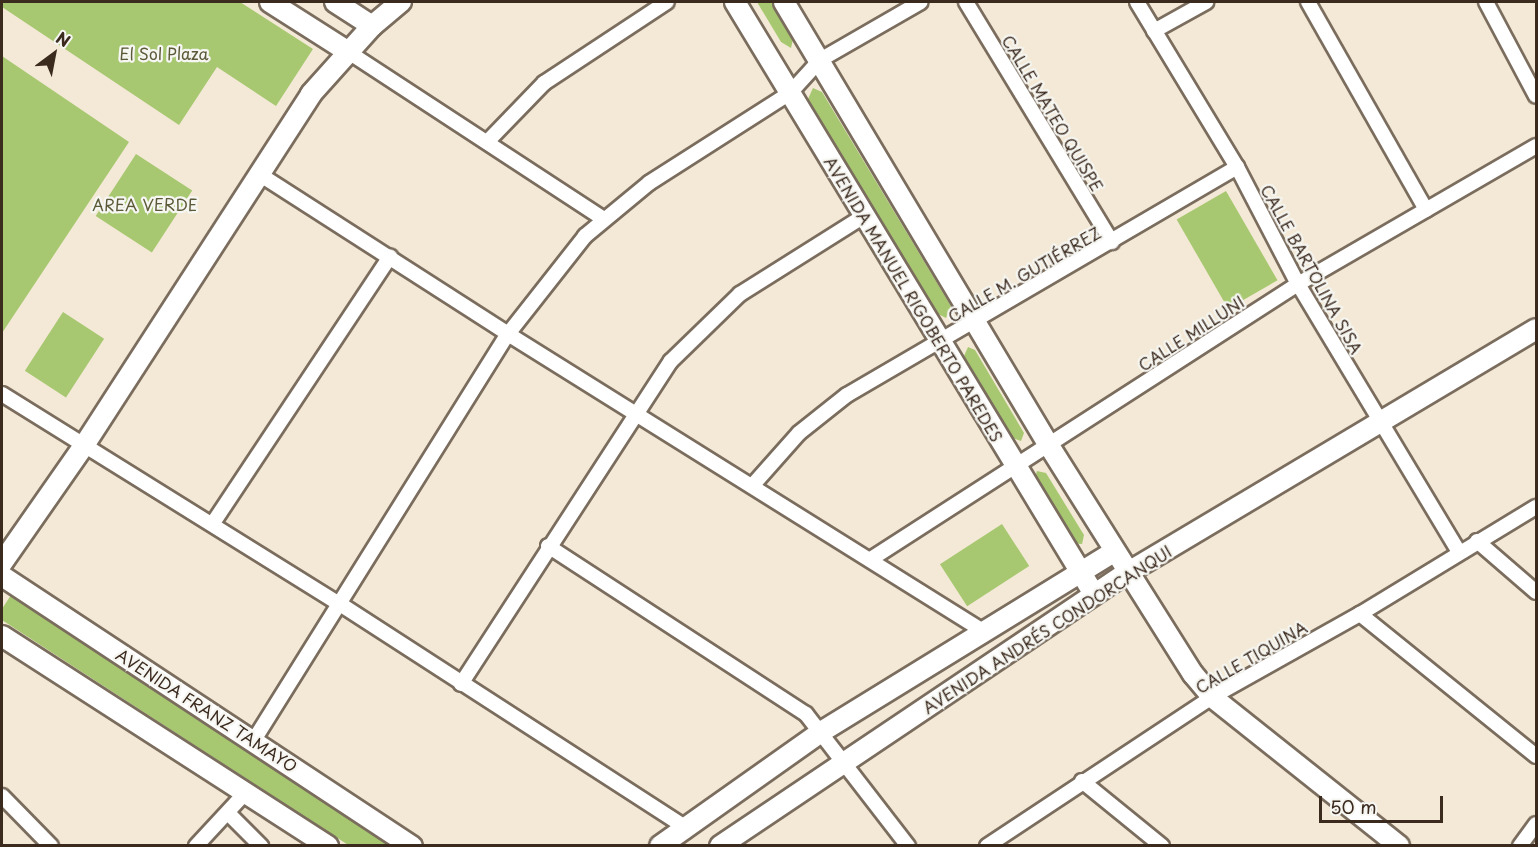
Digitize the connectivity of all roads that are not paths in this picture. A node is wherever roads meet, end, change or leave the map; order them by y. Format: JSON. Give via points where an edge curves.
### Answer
{"nodes":[{"id":1,"x":270,"y":2,"type":"edge"},
{"id":2,"x":335,"y":2,"type":"edge"},
{"id":3,"x":400,"y":2,"type":"edge"},
{"id":4,"x":668,"y":2,"type":"edge"},
{"id":5,"x":735,"y":2,"type":"edge"},
{"id":6,"x":784,"y":2,"type":"edge"},
{"id":7,"x":921,"y":2,"type":"edge"},
{"id":8,"x":966,"y":2,"type":"edge"},
{"id":9,"x":1137,"y":2,"type":"edge"},
{"id":10,"x":1206,"y":2,"type":"edge"},
{"id":11,"x":1308,"y":2,"type":"edge"},
{"id":12,"x":1486,"y":2,"type":"edge"},
{"id":13,"x":372,"y":26,"type":"junction"},
{"id":14,"x":1154,"y":31,"type":"junction"},
{"id":15,"x":350,"y":53,"type":"junction"},
{"id":16,"x":820,"y":60,"type":"junction"},
{"id":17,"x":790,"y":93,"type":"junction"},
{"id":18,"x":1536,"y":96,"type":"edge"},
{"id":19,"x":487,"y":142,"type":"junction"},
{"id":20,"x":1536,"y":146,"type":"edge"},
{"id":21,"x":1237,"y":167,"type":"junction"},
{"id":22,"x":260,"y":174,"type":"junction"},
{"id":23,"x":1426,"y":210,"type":"junction"},
{"id":24,"x":864,"y":216,"type":"junction"},
{"id":25,"x":604,"y":219,"type":"junction"},
{"id":26,"x":1112,"y":242,"type":"junction"},
{"id":27,"x":390,"y":257,"type":"junction"},
{"id":28,"x":1298,"y":284,"type":"junction"},
{"id":29,"x":977,"y":319,"type":"junction"},
{"id":30,"x":1536,"y":329,"type":"edge"},
{"id":31,"x":508,"y":334,"type":"junction"},
{"id":32,"x":940,"y":342,"type":"junction"},
{"id":33,"x":2,"y":394,"type":"edge"},
{"id":34,"x":635,"y":411,"type":"junction"},
{"id":35,"x":1382,"y":423,"type":"junction"},
{"id":36,"x":1048,"y":444,"type":"junction"},
{"id":37,"x":83,"y":447,"type":"junction"},
{"id":38,"x":1013,"y":465,"type":"junction"},
{"id":39,"x":752,"y":486,"type":"junction"},
{"id":40,"x":1536,"y":507,"type":"edge"},
{"id":41,"x":213,"y":523,"type":"junction"},
{"id":42,"x":1477,"y":541,"type":"junction"},
{"id":43,"x":548,"y":546,"type":"junction"},
{"id":44,"x":1114,"y":552,"type":"junction"},
{"id":45,"x":1459,"y":552,"type":"junction"},
{"id":46,"x":871,"y":559,"type":"junction"},
{"id":47,"x":2,"y":563,"type":"edge"},
{"id":48,"x":1079,"y":572,"type":"junction"},
{"id":49,"x":1127,"y":573,"type":"junction"},
{"id":50,"x":2,"y":576,"type":"edge"},
{"id":51,"x":1536,"y":592,"type":"edge"},
{"id":52,"x":1095,"y":594,"type":"junction"},
{"id":53,"x":340,"y":604,"type":"junction"},
{"id":54,"x":1360,"y":614,"type":"junction"},
{"id":55,"x":983,"y":631,"type":"junction"},
{"id":56,"x":2,"y":636,"type":"edge"},
{"id":57,"x":460,"y":684,"type":"junction"},
{"id":58,"x":1212,"y":697,"type":"junction"},
{"id":59,"x":821,"y":732,"type":"junction"},
{"id":60,"x":254,"y":740,"type":"junction"},
{"id":61,"x":1536,"y":756,"type":"edge"},
{"id":62,"x":843,"y":764,"type":"junction"},
{"id":63,"x":1082,"y":781,"type":"junction"},
{"id":64,"x":246,"y":792,"type":"junction"},
{"id":65,"x":2,"y":796,"type":"edge"},
{"id":66,"x":228,"y":813,"type":"junction"},
{"id":67,"x":1536,"y":824,"type":"edge"},
{"id":68,"x":685,"y":827,"type":"junction"},
{"id":69,"x":1156,"y":844,"type":"edge"},
{"id":70,"x":51,"y":846,"type":"edge"},
{"id":71,"x":195,"y":846,"type":"edge"},
{"id":72,"x":261,"y":846,"type":"edge"},
{"id":73,"x":328,"y":846,"type":"edge"},
{"id":74,"x":412,"y":846,"type":"edge"},
{"id":75,"x":660,"y":846,"type":"edge"},
{"id":76,"x":720,"y":846,"type":"edge"},
{"id":77,"x":908,"y":846,"type":"edge"},
{"id":78,"x":987,"y":846,"type":"edge"},
{"id":79,"x":1399,"y":846,"type":"edge"},
{"id":80,"x":1520,"y":846,"type":"edge"}],
"edges":[{"from":1,"to":15,"type":"street"},
{"from":2,"to":13,"type":"street"},
{"from":3,"to":13,"type":"street"},
{"from":4,"to":19,"type":"street","via":[[544,83]]},
{"from":5,"to":17,"type":"street","name":"AVENIDA MANUEL RIGOBERTO PAREDES"},
{"from":6,"to":16,"type":"street"},
{"from":7,"to":16,"type":"street"},
{"from":8,"to":26,"type":"street","name":"CALLE MATEO QUISPE"},
{"from":9,"to":14,"type":"street","name":"CALLE BARTOLINA SISA"},
{"from":10,"to":14,"type":"street"},
{"from":11,"to":23,"type":"street"},
{"from":12,"to":18,"type":"street"},
{"from":13,"to":15,"type":"street"},
{"from":14,"to":21,"type":"street","name":"CALLE BARTOLINA SISA"},
{"from":15,"to":19,"type":"street"},
{"from":15,"to":22,"type":"street","via":[[311,94]]},
{"from":16,"to":17,"type":"street"},
{"from":16,"to":29,"type":"street"},
{"from":17,"to":24,"type":"street","name":"AVENIDA MANUEL RIGOBERTO PAREDES"},
{"from":17,"to":25,"type":"street","via":[[649,183]]},
{"from":19,"to":25,"type":"street"},
{"from":20,"to":23,"type":"street","name":"CALLE MILLUNI"},
{"from":21,"to":26,"type":"street","name":"CALLE M. GUTIÉRREZ"},
{"from":21,"to":28,"type":"street","name":"CALLE BARTOLINA SISA"},
{"from":22,"to":27,"type":"street"},
{"from":22,"to":37,"type":"street"},
{"from":23,"to":28,"type":"street","name":"CALLE MILLUNI"},
{"from":24,"to":32,"type":"street","name":"AVENIDA MANUEL RIGOBERTO PAREDES"},
{"from":24,"to":34,"type":"street","via":[[740,294],[670,361]]},
{"from":25,"to":31,"type":"street","via":[[563,261]]},
{"from":26,"to":29,"type":"street","name":"CALLE M. GUTIÉRREZ"},
{"from":27,"to":31,"type":"street"},
{"from":27,"to":41,"type":"street"},
{"from":28,"to":35,"type":"street","name":"CALLE BARTOLINA SISA"},
{"from":28,"to":36,"type":"street","name":"CALLE MILLUNI"},
{"from":29,"to":32,"type":"street","name":"CALLE M. GUTIÉRREZ"},
{"from":29,"to":36,"type":"street"},
{"from":30,"to":35,"type":"street","name":"AVENIDA ANDRÉS CONDORCANQUI"},
{"from":31,"to":34,"type":"street"},
{"from":31,"to":53,"type":"street"},
{"from":32,"to":38,"type":"street","name":"AVENIDA MANUEL RIGOBERTO PAREDES"},
{"from":32,"to":39,"type":"street","name":"CALLE M. GUTIÉRREZ","via":[[824,410],[775,456]]},
{"from":33,"to":37,"type":"street"},
{"from":34,"to":39,"type":"street"},
{"from":34,"to":43,"type":"street"},
{"from":35,"to":45,"type":"street","name":"CALLE BARTOLINA SISA"},
{"from":35,"to":49,"type":"street","name":"AVENIDA ANDRÉS CONDORCANQUI"},
{"from":36,"to":38,"type":"street","name":"CALLE MILLUNI"},
{"from":36,"to":44,"type":"street"},
{"from":37,"to":41,"type":"street"},
{"from":37,"to":47,"type":"street"},
{"from":38,"to":46,"type":"street","name":"CALLE MILLUNI"},
{"from":38,"to":48,"type":"street","name":"AVENIDA MANUEL RIGOBERTO PAREDES"},
{"from":39,"to":46,"type":"street"},
{"from":40,"to":42,"type":"street","name":"CALLE TIQUINA"},
{"from":41,"to":53,"type":"street"},
{"from":42,"to":45,"type":"street","name":"CALLE TIQUINA"},
{"from":42,"to":51,"type":"street"},
{"from":43,"to":57,"type":"street"},
{"from":43,"to":59,"type":"street","via":[[806,714]]},
{"from":44,"to":48,"type":"street","name":"AVENIDA ANDRÉS CONDORCANQUI"},
{"from":44,"to":49,"type":"street"},
{"from":45,"to":54,"type":"street","name":"CALLE TIQUINA"},
{"from":46,"to":55,"type":"street"},
{"from":48,"to":52,"type":"street","name":"AVENIDA MANUEL RIGOBERTO PAREDES"},
{"from":48,"to":55,"type":"street","name":"AVENIDA ANDRÉS CONDORCANQUI"},
{"from":49,"to":52,"type":"street","name":"AVENIDA ANDRÉS CONDORCANQUI"},
{"from":49,"to":58,"type":"street"},
{"from":50,"to":60,"type":"street","name":"AVENIDA FRANZ TAMAYO"},
{"from":52,"to":62,"type":"street","name":"AVENIDA ANDRÉS CONDORCANQUI"},
{"from":53,"to":57,"type":"street"},
{"from":53,"to":60,"type":"street"},
{"from":54,"to":58,"type":"street","name":"CALLE TIQUINA"},
{"from":54,"to":61,"type":"street"},
{"from":55,"to":59,"type":"street","name":"AVENIDA ANDRÉS CONDORCANQUI"},
{"from":56,"to":64,"type":"street"},
{"from":57,"to":68,"type":"street"},
{"from":58,"to":63,"type":"street","name":"CALLE TIQUINA"},
{"from":58,"to":79,"type":"street"},
{"from":59,"to":62,"type":"street"},
{"from":59,"to":68,"type":"street","name":"AVENIDA ANDRÉS CONDORCANQUI"},
{"from":60,"to":74,"type":"street","name":"AVENIDA FRANZ TAMAYO"},
{"from":62,"to":76,"type":"street","name":"AVENIDA ANDRÉS CONDORCANQUI"},
{"from":62,"to":77,"type":"street"},
{"from":63,"to":69,"type":"street"},
{"from":63,"to":78,"type":"street","name":"CALLE TIQUINA"},
{"from":64,"to":66,"type":"street"},
{"from":64,"to":73,"type":"street"},
{"from":65,"to":70,"type":"street"},
{"from":66,"to":71,"type":"street"},
{"from":66,"to":72,"type":"street"},
{"from":67,"to":80,"type":"street"},
{"from":68,"to":75,"type":"street","name":"AVENIDA ANDRÉS CONDORCANQUI"}]}
